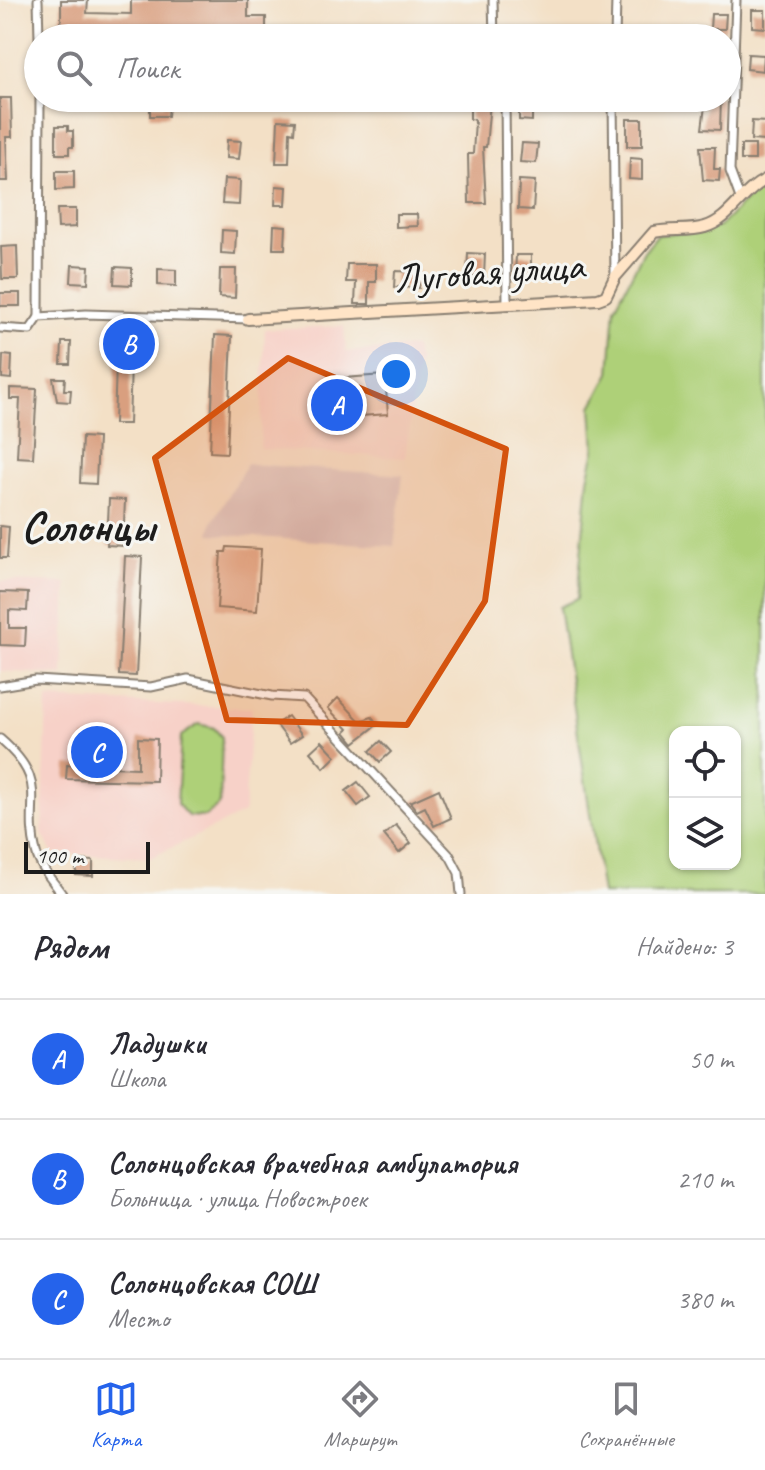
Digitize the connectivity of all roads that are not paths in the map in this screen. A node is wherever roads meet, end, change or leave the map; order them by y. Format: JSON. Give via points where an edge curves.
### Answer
{"nodes":[{"id":1,"x":38,"y":0,"type":"edge"},
{"id":2,"x":493,"y":0,"type":"edge"},
{"id":3,"x":616,"y":0,"type":"edge"},
{"id":4,"x":736,"y":0,"type":"edge"},
{"id":5,"x":39,"y":24,"type":"edge"},
{"id":6,"x":494,"y":24,"type":"edge"},
{"id":7,"x":615,"y":24,"type":"edge"},
{"id":8,"x":735,"y":24,"type":"edge"},
{"id":9,"x":40,"y":112,"type":"edge"},
{"id":10,"x":505,"y":112,"type":"edge"},
{"id":11,"x":613,"y":112,"type":"edge"},
{"id":12,"x":732,"y":112,"type":"edge"},
{"id":13,"x":765,"y":180,"type":"edge"},
{"id":14,"x":740,"y":198,"type":"junction"},
{"id":15,"x":615,"y":277,"type":"junction"},
{"id":16,"x":507,"y":305,"type":"junction"},
{"id":17,"x":39,"y":317,"type":"junction"},
{"id":18,"x":248,"y":319,"type":"joint"},
{"id":19,"x":0,"y":328,"type":"edge"},
{"id":20,"x":0,"y":686,"type":"edge"},
{"id":21,"x":0,"y":739,"type":"edge"},
{"id":22,"x":62,"y":894,"type":"edge"},
{"id":23,"x":461,"y":894,"type":"edge"}],
"edges":[{"from":1,"to":5,"type":"street"},
{"from":2,"to":6,"type":"street"},
{"from":3,"to":7,"type":"street"},
{"from":4,"to":8,"type":"street"},
{"from":9,"to":17,"type":"street"},
{"from":10,"to":16,"type":"street"},
{"from":11,"to":15,"type":"street"},
{"from":12,"to":14,"type":"street","via":[[730,171]]},
{"from":13,"to":14,"type":"street","name":"Луговая улица"},
{"from":14,"to":15,"type":"street","name":"Луговая улица","via":[[705,227],[654,232]]},
{"from":15,"to":16,"type":"street","name":"Луговая улица","via":[[606,296],[598,299]]},
{"from":16,"to":18,"type":"street","name":"Луговая улица"},
{"from":17,"to":18,"type":"street"},
{"from":17,"to":19,"type":"street","via":[[30,330]]},
{"from":20,"to":23,"type":"street","via":[[36,680],[151,687],[188,679],[311,701],[450,856]]},
{"from":21,"to":22,"type":"street","via":[[25,765],[34,785],[37,854]]}]}
